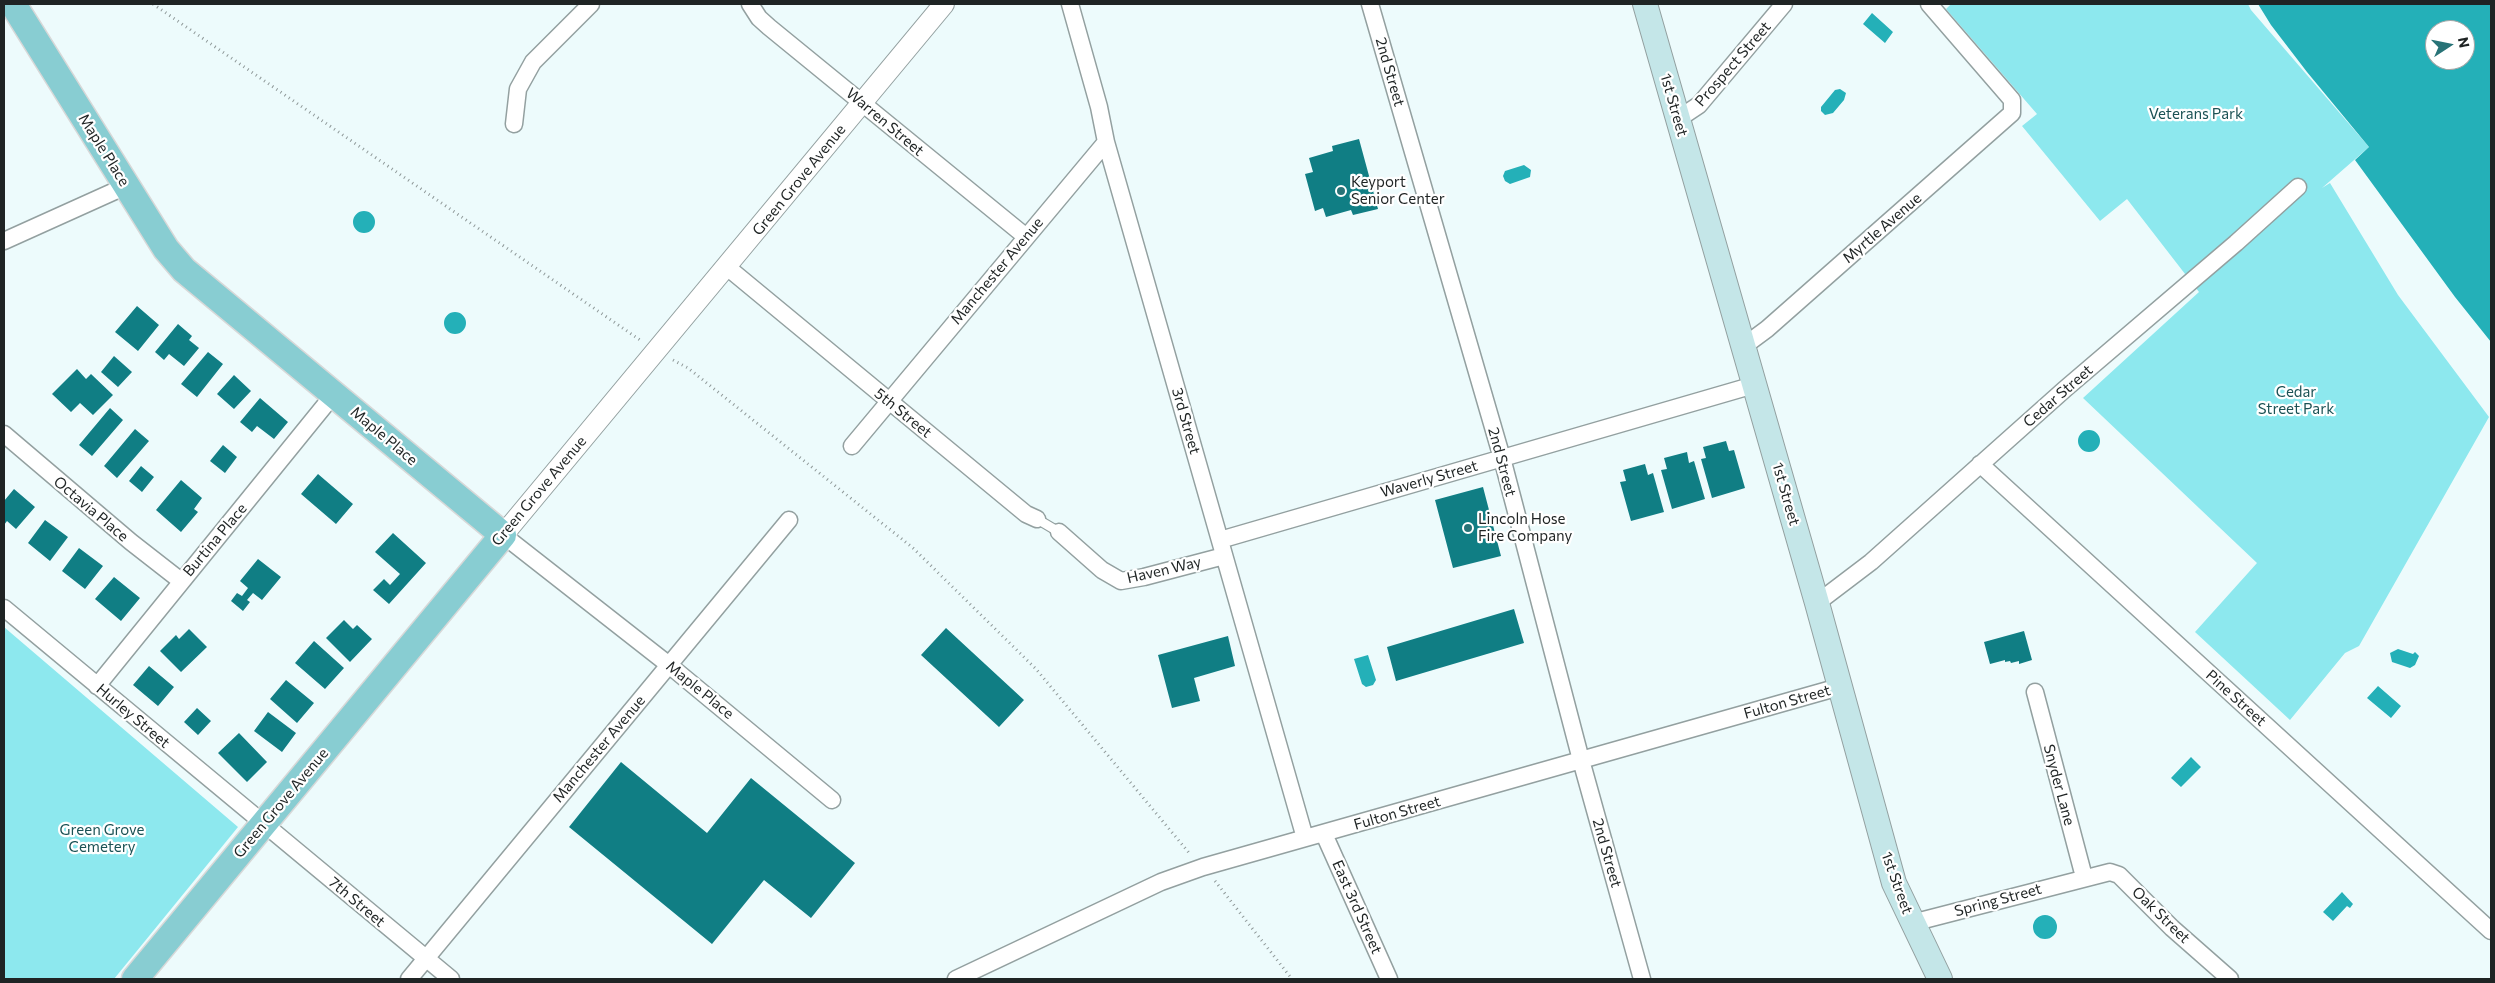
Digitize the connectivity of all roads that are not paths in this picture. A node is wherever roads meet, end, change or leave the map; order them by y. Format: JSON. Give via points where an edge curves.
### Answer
{"nodes":[{"id":1,"x":13,"y":4,"type":"edge"},
{"id":2,"x":591,"y":4,"type":"edge"},
{"id":3,"x":750,"y":4,"type":"edge"},
{"id":4,"x":944,"y":4,"type":"edge"},
{"id":5,"x":1070,"y":4,"type":"edge"},
{"id":6,"x":1370,"y":4,"type":"edge"},
{"id":7,"x":1645,"y":4,"type":"edge"},
{"id":8,"x":1784,"y":4,"type":"edge"},
{"id":9,"x":1929,"y":4,"type":"edge"},
{"id":10,"x":862,"y":102,"type":"junction"},
{"id":11,"x":1678,"y":119,"type":"junction"},
{"id":12,"x":514,"y":124,"type":"dead end"},
{"id":13,"x":1106,"y":142,"type":"junction"},
{"id":14,"x":126,"y":186,"type":"junction"},
{"id":15,"x":2298,"y":187,"type":"dead end"},
{"id":16,"x":1025,"y":236,"type":"junction"},
{"id":17,"x":4,"y":240,"type":"edge"},
{"id":18,"x":727,"y":267,"type":"junction"},
{"id":19,"x":1744,"y":346,"type":"junction"},
{"id":20,"x":1754,"y":385,"type":"junction"},
{"id":21,"x":334,"y":394,"type":"junction"},
{"id":22,"x":889,"y":402,"type":"junction"},
{"id":23,"x":4,"y":434,"type":"edge"},
{"id":24,"x":852,"y":446,"type":"dead end"},
{"id":25,"x":1502,"y":458,"type":"junction"},
{"id":26,"x":1980,"y":464,"type":"junction"},
{"id":27,"x":1037,"y":519,"type":"joint"},
{"id":28,"x":789,"y":520,"type":"dead end"},
{"id":29,"x":1058,"y":532,"type":"joint"},
{"id":30,"x":503,"y":535,"type":"junction"},
{"id":31,"x":1222,"y":548,"type":"junction"},
{"id":32,"x":1083,"y":553,"type":"joint"},
{"id":33,"x":181,"y":581,"type":"junction"},
{"id":34,"x":1817,"y":603,"type":"junction"},
{"id":35,"x":4,"y":608,"type":"edge"},
{"id":36,"x":669,"y":665,"type":"junction"},
{"id":37,"x":97,"y":686,"type":"junction"},
{"id":38,"x":1839,"y":687,"type":"junction"},
{"id":39,"x":2035,"y":692,"type":"dead end"},
{"id":40,"x":1581,"y":760,"type":"junction"},
{"id":41,"x":832,"y":800,"type":"dead end"},
{"id":42,"x":263,"y":824,"type":"junction"},
{"id":43,"x":1324,"y":834,"type":"junction"},
{"id":44,"x":1305,"y":838,"type":"junction"},
{"id":45,"x":2084,"y":877,"type":"junction"},
{"id":46,"x":1912,"y":923,"type":"junction"},
{"id":47,"x":2491,"y":930,"type":"edge"},
{"id":48,"x":426,"y":958,"type":"junction"},
{"id":49,"x":965,"y":977,"type":"edge"},
{"id":50,"x":135,"y":979,"type":"edge"},
{"id":51,"x":409,"y":979,"type":"edge"},
{"id":52,"x":451,"y":979,"type":"edge"},
{"id":53,"x":1389,"y":979,"type":"edge"},
{"id":54,"x":1642,"y":979,"type":"edge"},
{"id":55,"x":1940,"y":979,"type":"edge"},
{"id":56,"x":2230,"y":979,"type":"edge"}],
"edges":[{"from":1,"to":14,"type":"main road","name":"Maple Place"},
{"from":2,"to":12,"type":"street","via":[[532,62],[518,89]]},
{"from":3,"to":10,"type":"street","name":"Warren Street","via":[[769,27]]},
{"from":4,"to":10,"type":"street","name":"Green Grove Avenue"},
{"from":5,"to":13,"type":"street","name":"3rd Street"},
{"from":6,"to":25,"type":"street","name":"2nd Street"},
{"from":7,"to":11,"type":"main road","name":"1st Street"},
{"from":8,"to":11,"type":"street","name":"Prospect Street","via":[[1699,105]]},
{"from":9,"to":19,"type":"street","name":"Myrtle Avenue","via":[[2012,100],[2012,114]]},
{"from":10,"to":16,"type":"street","name":"Warren Street"},
{"from":10,"to":18,"type":"street","name":"Green Grove Avenue"},
{"from":11,"to":19,"type":"main road","name":"1st Street"},
{"from":13,"to":16,"type":"street","name":"Manchester Avenue"},
{"from":13,"to":31,"type":"street","name":"3rd Street"},
{"from":14,"to":17,"type":"street"},
{"from":14,"to":21,"type":"main road","name":"Maple Place","via":[[166,249],[184,270]]},
{"from":15,"to":26,"type":"street","name":"Cedar Street"},
{"from":16,"to":22,"type":"street","name":"Manchester Avenue"},
{"from":18,"to":22,"type":"street","name":"5th Street"},
{"from":18,"to":30,"type":"street","name":"Green Grove Avenue"},
{"from":19,"to":20,"type":"main road","name":"1st Street"},
{"from":20,"to":25,"type":"street","name":"Waverly Street"},
{"from":20,"to":34,"type":"main road","name":"1st Street"},
{"from":21,"to":30,"type":"main road","name":"Maple Place"},
{"from":21,"to":33,"type":"street","name":"Burtina Place"},
{"from":22,"to":24,"type":"street","name":"Manchester Avenue"},
{"from":22,"to":27,"type":"street","name":"5th Street","via":[[1026,514]]},
{"from":23,"to":33,"type":"street","name":"Octavia Place"},
{"from":25,"to":31,"type":"street","name":"Waverly Street"},
{"from":25,"to":40,"type":"street","name":"2nd Street"},
{"from":26,"to":34,"type":"street","name":"Cedar Street","via":[[1870,562]]},
{"from":26,"to":47,"type":"street","name":"Pine Street"},
{"from":27,"to":29,"type":"lane","name":"5th Street"},
{"from":28,"to":36,"type":"street","name":"Manchester Avenue"},
{"from":29,"to":32,"type":"street","name":"5th Street"},
{"from":30,"to":36,"type":"street","name":"Maple Place"},
{"from":30,"to":42,"type":"main road","name":"Green Grove Avenue"},
{"from":31,"to":32,"type":"street","name":"Haven Way","via":[[1144,577],[1121,580],[1102,570]]},
{"from":31,"to":44,"type":"street","name":"3rd Street"},
{"from":33,"to":37,"type":"street","name":"Burtina Place"},
{"from":34,"to":38,"type":"main road","name":"1st Street"},
{"from":35,"to":37,"type":"street","name":"Hurley Street"},
{"from":36,"to":41,"type":"street","name":"Maple Place"},
{"from":36,"to":48,"type":"street","name":"Manchester Avenue"},
{"from":37,"to":42,"type":"street","name":"Hurley Street"},
{"from":38,"to":40,"type":"street","name":"Fulton Street"},
{"from":38,"to":46,"type":"main road","name":"1st Street","via":[[1894,883]]},
{"from":39,"to":45,"type":"street","name":"Snyder Lane"},
{"from":40,"to":43,"type":"street","name":"Fulton Street"},
{"from":40,"to":54,"type":"street","name":"2nd Street"},
{"from":42,"to":48,"type":"street","name":"7th Street"},
{"from":42,"to":50,"type":"main road","name":"Green Grove Avenue"},
{"from":43,"to":44,"type":"street","name":"Fulton Street"},
{"from":43,"to":53,"type":"street","name":"East 3rd Street"},
{"from":44,"to":49,"type":"street","name":"Fulton Street","via":[[1161,882]]},
{"from":45,"to":46,"type":"street","name":"Spring Street"},
{"from":45,"to":56,"type":"street","name":"Oak Street","via":[[2110,872],[2119,876]]},
{"from":46,"to":55,"type":"main road","name":"1st Street"},
{"from":48,"to":51,"type":"street","name":"Manchester Avenue"},
{"from":48,"to":52,"type":"street","name":"7th Street"}]}
